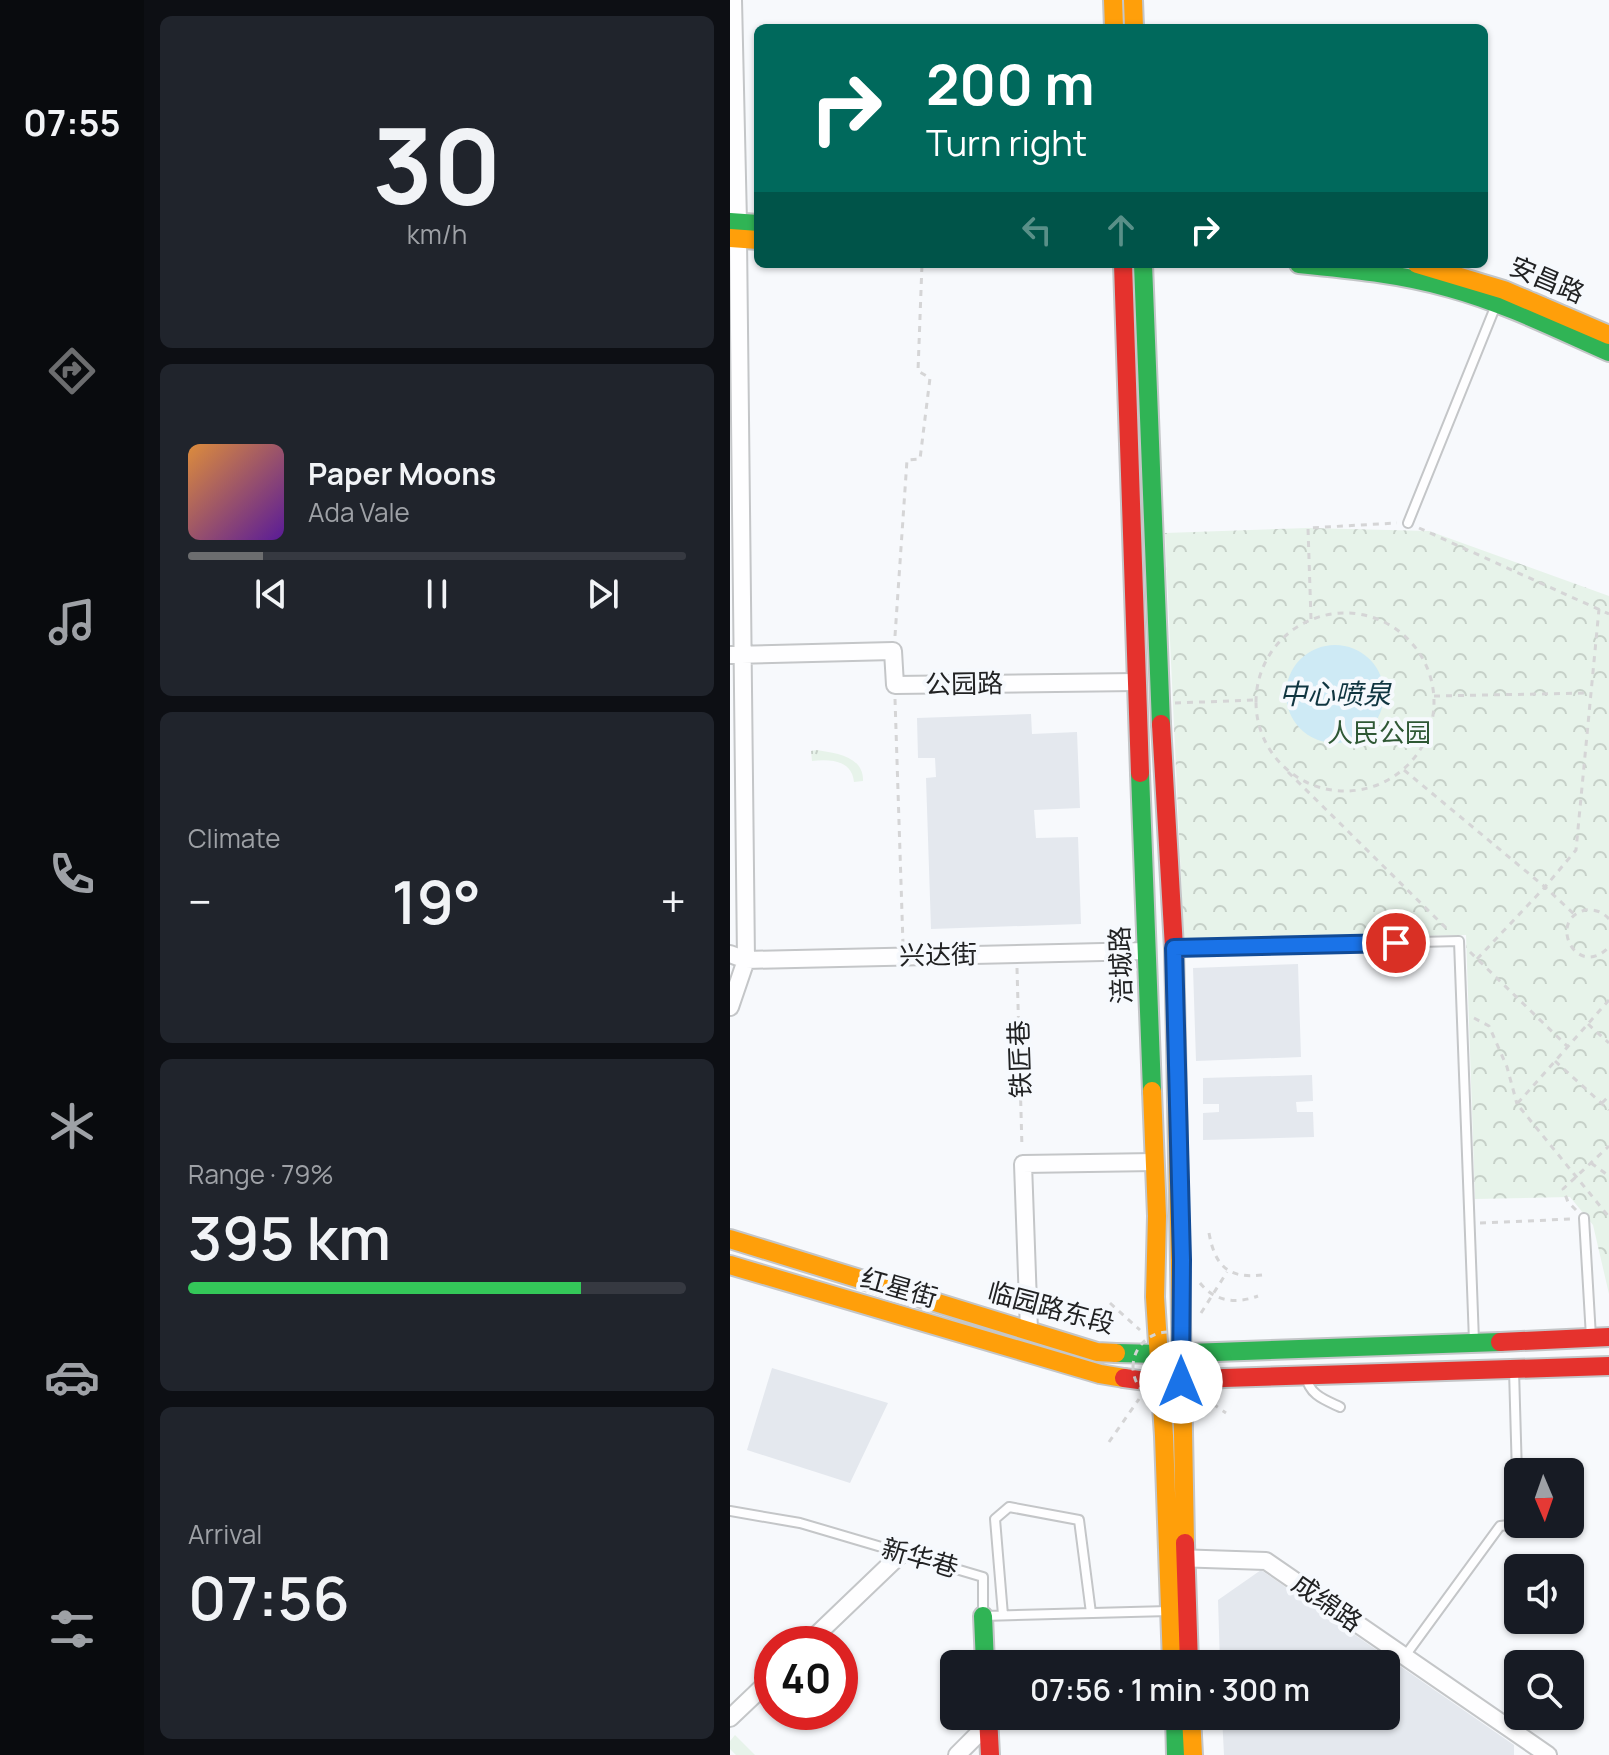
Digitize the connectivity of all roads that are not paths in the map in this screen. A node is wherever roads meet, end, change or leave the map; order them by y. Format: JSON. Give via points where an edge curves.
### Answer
{"nodes":[{"id":1,"x":733,"y":0,"type":"edge"},
{"id":2,"x":1113,"y":0,"type":"edge"},
{"id":3,"x":1133,"y":0,"type":"edge"},
{"id":4,"x":1114,"y":24,"type":"edge"},
{"id":5,"x":1134,"y":24,"type":"edge"},
{"id":6,"x":732,"y":31,"type":"edge"},
{"id":7,"x":733,"y":137,"type":"edge"},
{"id":8,"x":754,"y":225,"type":"edge"},
{"id":9,"x":734,"y":230,"type":"edge"},
{"id":10,"x":754,"y":238,"type":"edge"},
{"id":11,"x":1123,"y":268,"type":"edge"},
{"id":12,"x":1143,"y":268,"type":"edge"},
{"id":13,"x":1330,"y":268,"type":"edge"},
{"id":14,"x":1430,"y":268,"type":"edge"},
{"id":15,"x":1497,"y":304,"type":"junction"},
{"id":16,"x":1609,"y":335,"type":"edge"},
{"id":17,"x":1609,"y":352,"type":"edge"},
{"id":18,"x":1408,"y":523,"type":"road end"},
{"id":19,"x":736,"y":655,"type":"edge"},
{"id":20,"x":1136,"y":682,"type":"junction"},
{"id":21,"x":1174,"y":948,"type":"junction"},
{"id":22,"x":1146,"y":951,"type":"junction"},
{"id":23,"x":738,"y":957,"type":"edge"},
{"id":24,"x":730,"y":1007,"type":"edge"},
{"id":25,"x":1155,"y":1162,"type":"junction"},
{"id":26,"x":1584,"y":1218,"type":"road end"},
{"id":27,"x":730,"y":1239,"type":"edge"},
{"id":28,"x":730,"y":1265,"type":"edge"},
{"id":29,"x":1029,"y":1331,"type":"junction"},
{"id":30,"x":1600,"y":1338,"type":"edge"},
{"id":31,"x":1474,"y":1342,"type":"junction"},
{"id":32,"x":1181,"y":1353,"type":"junction"},
{"id":33,"x":1160,"y":1354,"type":"junction"},
{"id":34,"x":1609,"y":1366,"type":"edge"},
{"id":35,"x":1514,"y":1369,"type":"junction"},
{"id":36,"x":1306,"y":1375,"type":"junction"},
{"id":37,"x":1187,"y":1387,"type":"junction"},
{"id":38,"x":1152,"y":1388,"type":"junction"},
{"id":39,"x":1340,"y":1407,"type":"dead end"},
{"id":40,"x":1517,"y":1458,"type":"edge"},
{"id":41,"x":730,"y":1511,"type":"edge"},
{"id":42,"x":1504,"y":1526,"type":"edge"},
{"id":43,"x":902,"y":1553,"type":"junction"},
{"id":44,"x":1177,"y":1558,"type":"junction"},
{"id":45,"x":1170,"y":1611,"type":"junction"},
{"id":46,"x":1091,"y":1613,"type":"junction"},
{"id":47,"x":1003,"y":1615,"type":"junction"},
{"id":48,"x":983,"y":1616,"type":"junction"},
{"id":49,"x":826,"y":1626,"type":"edge"},
{"id":50,"x":984,"y":1650,"type":"edge"},
{"id":51,"x":1171,"y":1650,"type":"edge"},
{"id":52,"x":1187,"y":1650,"type":"edge"},
{"id":53,"x":1405,"y":1656,"type":"junction"},
{"id":54,"x":754,"y":1695,"type":"edge"},
{"id":55,"x":730,"y":1718,"type":"edge"},
{"id":56,"x":979,"y":1730,"type":"edge"},
{"id":57,"x":989,"y":1730,"type":"edge"},
{"id":58,"x":1175,"y":1730,"type":"edge"},
{"id":59,"x":1192,"y":1730,"type":"edge"},
{"id":60,"x":957,"y":1755,"type":"edge"},
{"id":61,"x":990,"y":1755,"type":"edge"},
{"id":62,"x":1176,"y":1755,"type":"edge"},
{"id":63,"x":1193,"y":1755,"type":"edge"},
{"id":64,"x":1548,"y":1755,"type":"edge"}],
"edges":[{"from":1,"to":6,"type":"street"},
{"from":2,"to":4,"type":"street"},
{"from":3,"to":5,"type":"street"},
{"from":6,"to":7,"type":"street"},
{"from":7,"to":9,"type":"street"},
{"from":8,"to":9,"type":"street"},
{"from":9,"to":10,"type":"street"},
{"from":9,"to":19,"type":"street"},
{"from":11,"to":20,"type":"street","name":"涪城路"},
{"from":12,"to":21,"type":"street","name":"涪城路"},
{"from":13,"to":15,"type":"street","name":"安昌路","via":[[1400,277]]},
{"from":14,"to":16,"type":"street","name":"安昌路","via":[[1504,290]]},
{"from":15,"to":17,"type":"street","name":"安昌路"},
{"from":15,"to":18,"type":"lane"},
{"from":19,"to":20,"type":"street","name":"公园路","via":[[893,651],[895,685]]},
{"from":19,"to":23,"type":"street"},
{"from":20,"to":22,"type":"street","name":"涪城路"},
{"from":21,"to":31,"type":"lane","via":[[1459,941]]},
{"from":21,"to":32,"type":"street","name":"涪城路"},
{"from":22,"to":23,"type":"street","name":"兴达街"},
{"from":22,"to":25,"type":"street","name":"涪城路"},
{"from":23,"to":24,"type":"street"},
{"from":25,"to":29,"type":"street","via":[[1023,1164]]},
{"from":25,"to":33,"type":"street","name":"涪城路"},
{"from":26,"to":30,"type":"lane"},
{"from":27,"to":29,"type":"street","name":"临园路东段"},
{"from":28,"to":38,"type":"street","name":"红星街"},
{"from":29,"to":33,"type":"street","name":"临园路东段","via":[[1097,1352]]},
{"from":30,"to":31,"type":"street","name":"临园路东段"},
{"from":31,"to":32,"type":"street","name":"临园路东段"},
{"from":32,"to":33,"type":"street","name":"临园路东段"},
{"from":32,"to":37,"type":"street","name":"涪城路"},
{"from":33,"to":38,"type":"street","name":"涪城路"},
{"from":34,"to":35,"type":"street","name":"红星街"},
{"from":35,"to":36,"type":"street","name":"红星街"},
{"from":35,"to":40,"type":"lane"},
{"from":36,"to":37,"type":"street","name":"红星街"},
{"from":36,"to":39,"type":"lane","via":[[1317,1396]]},
{"from":37,"to":38,"type":"street","name":"红星街"},
{"from":37,"to":44,"type":"street","name":"涪城路"},
{"from":38,"to":44,"type":"street","name":"涪城路"},
{"from":41,"to":43,"type":"lane","name":"新华巷","via":[[800,1523]]},
{"from":42,"to":53,"type":"lane"},
{"from":43,"to":48,"type":"lane","name":"新华巷","via":[[983,1577]]},
{"from":43,"to":49,"type":"street"},
{"from":44,"to":45,"type":"street","name":"涪城路"},
{"from":44,"to":52,"type":"street","name":"涪城路"},
{"from":44,"to":53,"type":"street","name":"成绵路","via":[[1266,1561]]},
{"from":45,"to":46,"type":"lane"},
{"from":45,"to":51,"type":"street","name":"涪城路"},
{"from":46,"to":47,"type":"lane"},
{"from":46,"to":47,"type":"lane","via":[[1079,1520],[1009,1507],[995,1519]]},
{"from":47,"to":48,"type":"lane"},
{"from":48,"to":50,"type":"street"},
{"from":53,"to":64,"type":"street","name":"成绵路"},
{"from":54,"to":55,"type":"street"},
{"from":56,"to":60,"type":"street"},
{"from":57,"to":61,"type":"street"},
{"from":58,"to":62,"type":"street"},
{"from":59,"to":63,"type":"street"}]}
